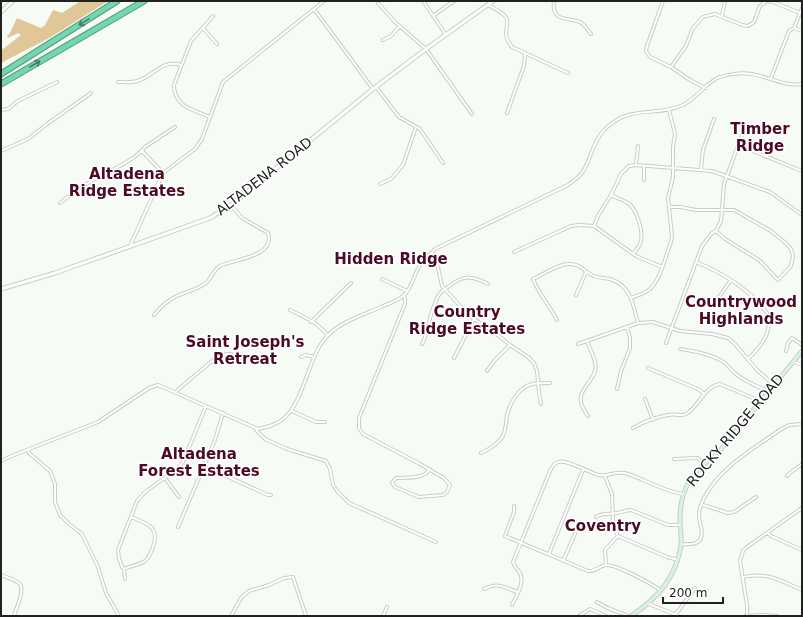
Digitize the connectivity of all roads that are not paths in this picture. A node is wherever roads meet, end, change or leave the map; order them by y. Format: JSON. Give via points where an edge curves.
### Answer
{"nodes":[{"id":1,"x":13,"y":1,"type":"edge"},
{"id":2,"x":117,"y":1,"type":"edge"},
{"id":3,"x":144,"y":1,"type":"edge"},
{"id":4,"x":324,"y":1,"type":"edge"},
{"id":5,"x":423,"y":1,"type":"edge"},
{"id":6,"x":454,"y":1,"type":"edge"},
{"id":7,"x":493,"y":1,"type":"edge"},
{"id":8,"x":554,"y":1,"type":"edge"},
{"id":9,"x":663,"y":1,"type":"edge"},
{"id":10,"x":725,"y":1,"type":"edge"},
{"id":11,"x":378,"y":3,"type":"dead end"},
{"id":12,"x":488,"y":5,"type":"junction"},
{"id":13,"x":802,"y":8,"type":"edge"},
{"id":14,"x":314,"y":9,"type":"junction"},
{"id":15,"x":1,"y":12,"type":"edge"},
{"id":16,"x":800,"y":13,"type":"junction"},
{"id":17,"x":213,"y":16,"type":"dead end"},
{"id":18,"x":433,"y":16,"type":"junction"},
{"id":19,"x":722,"y":16,"type":"junction"},
{"id":20,"x":400,"y":26,"type":"junction"},
{"id":21,"x":203,"y":28,"type":"junction"},
{"id":22,"x":794,"y":28,"type":"junction"},
{"id":23,"x":802,"y":31,"type":"edge"},
{"id":24,"x":591,"y":34,"type":"dead end"},
{"id":25,"x":446,"y":35,"type":"junction"},
{"id":26,"x":383,"y":40,"type":"dead end"},
{"id":27,"x":217,"y":44,"type":"dead end"},
{"id":28,"x":426,"y":49,"type":"junction"},
{"id":29,"x":525,"y":54,"type":"junction"},
{"id":30,"x":181,"y":65,"type":"junction"},
{"id":31,"x":671,"y":67,"type":"junction"},
{"id":32,"x":568,"y":73,"type":"dead end"},
{"id":33,"x":1,"y":74,"type":"edge"},
{"id":34,"x":771,"y":78,"type":"junction"},
{"id":35,"x":57,"y":82,"type":"dead end"},
{"id":36,"x":118,"y":82,"type":"dead end"},
{"id":37,"x":1,"y":84,"type":"edge"},
{"id":38,"x":802,"y":84,"type":"edge"},
{"id":39,"x":374,"y":88,"type":"junction"},
{"id":40,"x":705,"y":88,"type":"junction"},
{"id":41,"x":91,"y":93,"type":"dead end"},
{"id":42,"x":1,"y":110,"type":"edge"},
{"id":43,"x":668,"y":110,"type":"junction"},
{"id":44,"x":507,"y":113,"type":"dead end"},
{"id":45,"x":472,"y":114,"type":"dead end"},
{"id":46,"x":210,"y":117,"type":"junction"},
{"id":47,"x":714,"y":119,"type":"dead end"},
{"id":48,"x":416,"y":126,"type":"junction"},
{"id":49,"x":175,"y":127,"type":"dead end"},
{"id":50,"x":742,"y":132,"type":"dead end"},
{"id":51,"x":738,"y":145,"type":"junction"},
{"id":52,"x":638,"y":146,"type":"dead end"},
{"id":53,"x":771,"y":146,"type":"dead end"},
{"id":54,"x":1,"y":151,"type":"edge"},
{"id":55,"x":142,"y":151,"type":"junction"},
{"id":56,"x":767,"y":157,"type":"junction"},
{"id":57,"x":443,"y":163,"type":"dead end"},
{"id":58,"x":636,"y":165,"type":"junction"},
{"id":59,"x":644,"y":166,"type":"junction"},
{"id":60,"x":674,"y":168,"type":"junction"},
{"id":61,"x":701,"y":169,"type":"junction"},
{"id":62,"x":802,"y":171,"type":"edge"},
{"id":63,"x":163,"y":173,"type":"junction"},
{"id":64,"x":726,"y":176,"type":"junction"},
{"id":65,"x":644,"y":180,"type":"dead end"},
{"id":66,"x":380,"y":184,"type":"dead end"},
{"id":67,"x":612,"y":195,"type":"junction"},
{"id":68,"x":60,"y":203,"type":"dead end"},
{"id":69,"x":231,"y":205,"type":"junction"},
{"id":70,"x":669,"y":207,"type":"junction"},
{"id":71,"x":722,"y":210,"type":"junction"},
{"id":72,"x":802,"y":215,"type":"edge"},
{"id":73,"x":594,"y":226,"type":"junction"},
{"id":74,"x":716,"y":231,"type":"junction"},
{"id":75,"x":129,"y":247,"type":"junction"},
{"id":76,"x":514,"y":252,"type":"dead end"},
{"id":77,"x":432,"y":254,"type":"junction"},
{"id":78,"x":633,"y":254,"type":"junction"},
{"id":79,"x":696,"y":262,"type":"junction"},
{"id":80,"x":662,"y":267,"type":"junction"},
{"id":81,"x":586,"y":272,"type":"junction"},
{"id":82,"x":382,"y":279,"type":"dead end"},
{"id":83,"x":731,"y":280,"type":"junction"},
{"id":84,"x":351,"y":283,"type":"dead end"},
{"id":85,"x":488,"y":284,"type":"dead end"},
{"id":86,"x":1,"y":289,"type":"edge"},
{"id":87,"x":445,"y":289,"type":"junction"},
{"id":88,"x":407,"y":291,"type":"junction"},
{"id":89,"x":404,"y":295,"type":"junction"},
{"id":90,"x":576,"y":295,"type":"dead end"},
{"id":91,"x":631,"y":298,"type":"junction"},
{"id":92,"x":717,"y":300,"type":"dead end"},
{"id":93,"x":290,"y":310,"type":"dead end"},
{"id":94,"x":154,"y":315,"type":"dead end"},
{"id":95,"x":474,"y":319,"type":"junction"},
{"id":96,"x":557,"y":320,"type":"dead end"},
{"id":97,"x":311,"y":322,"type":"junction"},
{"id":98,"x":638,"y":323,"type":"junction"},
{"id":99,"x":627,"y":327,"type":"junction"},
{"id":100,"x":671,"y":328,"type":"junction"},
{"id":101,"x":327,"y":335,"type":"junction"},
{"id":102,"x":587,"y":341,"type":"junction"},
{"id":103,"x":666,"y":343,"type":"dead end"},
{"id":104,"x":422,"y":344,"type":"dead end"},
{"id":105,"x":578,"y":344,"type":"dead end"},
{"id":106,"x":510,"y":345,"type":"junction"},
{"id":107,"x":802,"y":345,"type":"edge"},
{"id":108,"x":680,"y":349,"type":"dead end"},
{"id":109,"x":786,"y":351,"type":"dead end"},
{"id":110,"x":802,"y":351,"type":"edge"},
{"id":111,"x":301,"y":357,"type":"dead end"},
{"id":112,"x":314,"y":357,"type":"junction"},
{"id":113,"x":241,"y":358,"type":"dead end"},
{"id":114,"x":454,"y":358,"type":"dead end"},
{"id":115,"x":748,"y":359,"type":"junction"},
{"id":116,"x":793,"y":362,"type":"junction"},
{"id":117,"x":802,"y":365,"type":"edge"},
{"id":118,"x":648,"y":368,"type":"dead end"},
{"id":119,"x":487,"y":371,"type":"dead end"},
{"id":120,"x":550,"y":383,"type":"dead end"},
{"id":121,"x":538,"y":384,"type":"junction"},
{"id":122,"x":774,"y":385,"type":"junction"},
{"id":123,"x":617,"y":388,"type":"dead end"},
{"id":124,"x":176,"y":392,"type":"junction"},
{"id":125,"x":769,"y":392,"type":"junction"},
{"id":126,"x":704,"y":394,"type":"junction"},
{"id":127,"x":646,"y":399,"type":"dead end"},
{"id":128,"x":761,"y":401,"type":"junction"},
{"id":129,"x":541,"y":404,"type":"dead end"},
{"id":130,"x":206,"y":406,"type":"junction"},
{"id":131,"x":292,"y":411,"type":"junction"},
{"id":132,"x":223,"y":413,"type":"junction"},
{"id":133,"x":588,"y":416,"type":"dead end"},
{"id":134,"x":653,"y":420,"type":"junction"},
{"id":135,"x":325,"y":422,"type":"dead end"},
{"id":136,"x":802,"y":424,"type":"edge"},
{"id":137,"x":255,"y":428,"type":"junction"},
{"id":138,"x":633,"y":428,"type":"dead end"},
{"id":139,"x":28,"y":450,"type":"junction"},
{"id":140,"x":480,"y":453,"type":"dead end"},
{"id":141,"x":674,"y":458,"type":"dead end"},
{"id":142,"x":1,"y":461,"type":"edge"},
{"id":143,"x":703,"y":464,"type":"junction"},
{"id":144,"x":802,"y":464,"type":"edge"},
{"id":145,"x":204,"y":466,"type":"junction"},
{"id":146,"x":430,"y":470,"type":"junction"},
{"id":147,"x":583,"y":470,"type":"junction"},
{"id":148,"x":605,"y":476,"type":"junction"},
{"id":149,"x":787,"y":476,"type":"dead end"},
{"id":150,"x":165,"y":478,"type":"junction"},
{"id":151,"x":683,"y":494,"type":"junction"},
{"id":152,"x":271,"y":495,"type":"dead end"},
{"id":153,"x":179,"y":497,"type":"dead end"},
{"id":154,"x":756,"y":497,"type":"dead end"},
{"id":155,"x":703,"y":504,"type":"junction"},
{"id":156,"x":514,"y":506,"type":"dead end"},
{"id":157,"x":802,"y":508,"type":"edge"},
{"id":158,"x":613,"y":513,"type":"junction"},
{"id":159,"x":132,"y":517,"type":"junction"},
{"id":160,"x":596,"y":517,"type":"dead end"},
{"id":161,"x":680,"y":525,"type":"junction"},
{"id":162,"x":178,"y":527,"type":"dead end"},
{"id":163,"x":578,"y":527,"type":"dead end"},
{"id":164,"x":768,"y":533,"type":"junction"},
{"id":165,"x":618,"y":536,"type":"junction"},
{"id":166,"x":436,"y":542,"type":"dead end"},
{"id":167,"x":521,"y":543,"type":"junction"},
{"id":168,"x":681,"y":544,"type":"junction"},
{"id":169,"x":802,"y":550,"type":"edge"},
{"id":170,"x":549,"y":554,"type":"junction"},
{"id":171,"x":678,"y":560,"type":"junction"},
{"id":172,"x":563,"y":561,"type":"junction"},
{"id":173,"x":606,"y":565,"type":"junction"},
{"id":174,"x":124,"y":569,"type":"junction"},
{"id":175,"x":1,"y":575,"type":"edge"},
{"id":176,"x":744,"y":577,"type":"junction"},
{"id":177,"x":125,"y":579,"type":"dead end"},
{"id":178,"x":695,"y":588,"type":"dead end"},
{"id":179,"x":484,"y":589,"type":"dead end"},
{"id":180,"x":802,"y":590,"type":"edge"},
{"id":181,"x":661,"y":591,"type":"junction"},
{"id":182,"x":517,"y":592,"type":"junction"},
{"id":183,"x":597,"y":602,"type":"dead end"},
{"id":184,"x":649,"y":604,"type":"junction"},
{"id":185,"x":512,"y":605,"type":"dead end"},
{"id":186,"x":387,"y":607,"type":"dead end"},
{"id":187,"x":674,"y":615,"type":"edge"},
{"id":188,"x":14,"y":616,"type":"edge"},
{"id":189,"x":119,"y":616,"type":"edge"},
{"id":190,"x":231,"y":616,"type":"edge"},
{"id":191,"x":306,"y":616,"type":"edge"},
{"id":192,"x":383,"y":616,"type":"edge"},
{"id":193,"x":579,"y":616,"type":"edge"},
{"id":194,"x":606,"y":616,"type":"edge"},
{"id":195,"x":628,"y":616,"type":"edge"},
{"id":196,"x":632,"y":616,"type":"edge"},
{"id":197,"x":680,"y":616,"type":"edge"},
{"id":198,"x":747,"y":616,"type":"edge"},
{"id":199,"x":777,"y":616,"type":"edge"}],
"edges":[{"from":1,"to":15,"type":"street"},
{"from":2,"to":33,"type":"highway","one_way":true},
{"from":37,"to":3,"type":"highway","one_way":true},
{"from":4,"to":14,"type":"street"},
{"from":5,"to":18,"type":"street"},
{"from":6,"to":18,"type":"street"},
{"from":7,"to":12,"type":"street","name":"ALTADENA ROAD"},
{"from":8,"to":24,"type":"street","via":[[553,8],[558,16],[580,22]]},
{"from":9,"to":31,"type":"street","via":[[646,51],[650,57]]},
{"from":10,"to":19,"type":"street"},
{"from":11,"to":20,"type":"street"},
{"from":12,"to":25,"type":"street","name":"ALTADENA ROAD"},
{"from":12,"to":29,"type":"street","via":[[504,14],[508,22],[507,40],[512,47]]},
{"from":13,"to":16,"type":"street"},
{"from":14,"to":39,"type":"street"},
{"from":14,"to":46,"type":"street","via":[[223,82]]},
{"from":16,"to":19,"type":"street","via":[[767,1],[760,6],[751,25],[742,25]]},
{"from":16,"to":22,"type":"street"},
{"from":17,"to":21,"type":"street"},
{"from":18,"to":25,"type":"street"},
{"from":19,"to":31,"type":"street","via":[[711,14],[697,22],[686,46]]},
{"from":20,"to":26,"type":"street"},
{"from":20,"to":28,"type":"street"},
{"from":21,"to":27,"type":"street"},
{"from":21,"to":30,"type":"street","via":[[191,41]]},
{"from":22,"to":23,"type":"street"},
{"from":22,"to":34,"type":"street","via":[[789,31]]},
{"from":25,"to":28,"type":"street","name":"ALTADENA ROAD"},
{"from":28,"to":39,"type":"street","name":"ALTADENA ROAD"},
{"from":28,"to":45,"type":"street"},
{"from":29,"to":32,"type":"street"},
{"from":29,"to":44,"type":"street","via":[[524,66]]},
{"from":30,"to":36,"type":"street","via":[[168,63],[138,81]]},
{"from":30,"to":46,"type":"street","via":[[174,85],[176,98],[184,106]]},
{"from":31,"to":40,"type":"street"},
{"from":34,"to":38,"type":"street","via":[[794,85]]},
{"from":34,"to":40,"type":"street","via":[[751,73],[734,74],[714,80]]},
{"from":35,"to":42,"type":"street"},
{"from":39,"to":48,"type":"street","via":[[399,117]]},
{"from":39,"to":69,"type":"street","name":"ALTADENA ROAD"},
{"from":40,"to":43,"type":"street","via":[[684,104]]},
{"from":41,"to":54,"type":"street","via":[[28,139]]},
{"from":43,"to":60,"type":"street","via":[[675,134]]},
{"from":43,"to":77,"type":"street","via":[[621,117],[596,140],[583,172],[568,185],[435,249]]},
{"from":46,"to":63,"type":"street","via":[[198,145]]},
{"from":47,"to":61,"type":"street","via":[[703,150]]},
{"from":48,"to":57,"type":"street"},
{"from":48,"to":66,"type":"street","via":[[403,165],[391,179]]},
{"from":49,"to":55,"type":"street"},
{"from":50,"to":51,"type":"street"},
{"from":51,"to":56,"type":"street"},
{"from":51,"to":64,"type":"street"},
{"from":52,"to":58,"type":"street"},
{"from":53,"to":56,"type":"street"},
{"from":55,"to":63,"type":"street"},
{"from":55,"to":68,"type":"street","via":[[83,186]]},
{"from":56,"to":62,"type":"street"},
{"from":58,"to":59,"type":"street"},
{"from":58,"to":67,"type":"street","via":[[629,166],[623,171]]},
{"from":59,"to":60,"type":"street"},
{"from":59,"to":65,"type":"street"},
{"from":60,"to":61,"type":"street"},
{"from":60,"to":70,"type":"street","via":[[668,198]]},
{"from":61,"to":64,"type":"street"},
{"from":63,"to":75,"type":"street"},
{"from":64,"to":71,"type":"street","via":[[722,190]]},
{"from":64,"to":72,"type":"street","via":[[770,192]]},
{"from":67,"to":73,"type":"street"},
{"from":67,"to":78,"type":"street","via":[[629,204],[638,215],[641,241]]},
{"from":69,"to":75,"type":"street","name":"ALTADENA ROAD","via":[[210,218]]},
{"from":69,"to":94,"type":"street","via":[[242,218],[268,233],[269,238],[264,250],[220,267],[206,283],[170,299]]},
{"from":70,"to":71,"type":"street"},
{"from":70,"to":80,"type":"street","via":[[672,236]]},
{"from":71,"to":74,"type":"street","via":[[721,221]]},
{"from":71,"to":74,"type":"street","via":[[734,210],[788,244],[793,256],[791,266],[778,280],[759,260]]},
{"from":73,"to":76,"type":"street","via":[[571,226]]},
{"from":73,"to":78,"type":"street"},
{"from":74,"to":79,"type":"street","via":[[702,246]]},
{"from":75,"to":86,"type":"street","name":"ALTADENA ROAD","via":[[32,281]]},
{"from":77,"to":87,"type":"street","via":[[437,263],[440,282]]},
{"from":77,"to":88,"type":"street","via":[[422,262]]},
{"from":78,"to":80,"type":"street"},
{"from":79,"to":83,"type":"street"},
{"from":79,"to":100,"type":"street"},
{"from":80,"to":91,"type":"street","via":[[652,288]]},
{"from":81,"to":90,"type":"street"},
{"from":81,"to":91,"type":"street","via":[[617,282],[625,288]]},
{"from":81,"to":96,"type":"street","via":[[578,266],[561,264],[533,279]]},
{"from":82,"to":88,"type":"street"},
{"from":83,"to":92,"type":"street"},
{"from":83,"to":115,"type":"street","via":[[764,309],[769,318],[763,343]]},
{"from":84,"to":97,"type":"street"},
{"from":85,"to":87,"type":"street","via":[[472,277],[463,278],[454,281]]},
{"from":87,"to":95,"type":"street"},
{"from":87,"to":104,"type":"street","via":[[436,301]]},
{"from":88,"to":89,"type":"street"},
{"from":89,"to":101,"type":"street","via":[[394,302],[343,323]]},
{"from":89,"to":146,"type":"street","via":[[405,304],[358,425],[363,434]]},
{"from":91,"to":98,"type":"street"},
{"from":93,"to":97,"type":"street"},
{"from":95,"to":106,"type":"street"},
{"from":95,"to":114,"type":"street"},
{"from":97,"to":101,"type":"street"},
{"from":98,"to":99,"type":"street"},
{"from":98,"to":100,"type":"street","via":[[653,322]]},
{"from":99,"to":102,"type":"street"},
{"from":99,"to":123,"type":"street","via":[[630,348]]},
{"from":100,"to":103,"type":"street"},
{"from":100,"to":115,"type":"street","via":[[728,338]]},
{"from":101,"to":112,"type":"street"},
{"from":102,"to":105,"type":"street"},
{"from":102,"to":133,"type":"street","via":[[596,368],[593,377],[580,395],[580,404]]},
{"from":106,"to":119,"type":"street"},
{"from":106,"to":121,"type":"street","via":[[534,363]]},
{"from":107,"to":109,"type":"street","via":[[792,338]]},
{"from":108,"to":125,"type":"street","via":[[695,351],[719,360],[736,375]]},
{"from":110,"to":116,"type":"main road","name":"ROCKY RIDGE ROAD"},
{"from":111,"to":112,"type":"street"},
{"from":112,"to":131,"type":"street"},
{"from":113,"to":124,"type":"street","via":[[230,354],[219,355]]},
{"from":115,"to":122,"type":"street"},
{"from":116,"to":117,"type":"street"},
{"from":116,"to":122,"type":"main road","name":"ROCKY RIDGE ROAD"},
{"from":118,"to":126,"type":"street"},
{"from":120,"to":121,"type":"street"},
{"from":121,"to":129,"type":"street"},
{"from":121,"to":140,"type":"street","via":[[526,386],[516,396],[509,408],[506,429],[502,437]]},
{"from":122,"to":125,"type":"main road","name":"ROCKY RIDGE ROAD"},
{"from":124,"to":130,"type":"street"},
{"from":124,"to":139,"type":"street","via":[[161,385],[154,385],[98,422]]},
{"from":125,"to":128,"type":"main road","name":"ROCKY RIDGE ROAD"},
{"from":126,"to":128,"type":"street","via":[[720,384]]},
{"from":126,"to":134,"type":"street","via":[[689,413],[683,416],[669,414]]},
{"from":127,"to":134,"type":"street"},
{"from":128,"to":143,"type":"main road","name":"ROCKY RIDGE ROAD","via":[[718,453]]},
{"from":130,"to":132,"type":"street"},
{"from":130,"to":150,"type":"street","via":[[183,462]]},
{"from":131,"to":135,"type":"street","via":[[316,422]]},
{"from":131,"to":137,"type":"street","via":[[273,425]]},
{"from":132,"to":137,"type":"street"},
{"from":132,"to":145,"type":"street"},
{"from":134,"to":138,"type":"street"},
{"from":136,"to":155,"type":"street","via":[[789,425],[780,430],[723,471],[705,496]]},
{"from":137,"to":166,"type":"street","via":[[265,439],[326,461],[333,484],[349,503]]},
{"from":139,"to":142,"type":"street"},
{"from":139,"to":189,"type":"street","via":[[50,471],[60,515],[82,534],[98,567],[106,593]]},
{"from":141,"to":143,"type":"street","via":[[698,458]]},
{"from":143,"to":151,"type":"main road","name":"ROCKY RIDGE ROAD","via":[[687,484]]},
{"from":144,"to":149,"type":"street"},
{"from":145,"to":152,"type":"street"},
{"from":145,"to":162,"type":"street"},
{"from":146,"to":146,"type":"street","via":[[444,478],[450,486],[447,492],[420,497],[393,485],[392,481],[396,478],[422,476]]},
{"from":147,"to":148,"type":"street"},
{"from":147,"to":167,"type":"street","via":[[564,462],[554,465]]},
{"from":147,"to":170,"type":"street"},
{"from":148,"to":151,"type":"street","via":[[625,474],[672,493]]},
{"from":148,"to":158,"type":"street","via":[[612,494]]},
{"from":150,"to":153,"type":"street"},
{"from":150,"to":159,"type":"street","via":[[137,500]]},
{"from":151,"to":161,"type":"main road","name":"ROCKY RIDGE ROAD"},
{"from":154,"to":155,"type":"street","via":[[734,512],[728,513]]},
{"from":155,"to":168,"type":"street","via":[[699,515],[702,528],[700,539],[693,545]]},
{"from":156,"to":167,"type":"street","via":[[505,536]]},
{"from":157,"to":164,"type":"street"},
{"from":158,"to":160,"type":"street"},
{"from":158,"to":161,"type":"street","via":[[631,510],[668,525]]},
{"from":158,"to":165,"type":"street"},
{"from":159,"to":174,"type":"street","via":[[118,550]]},
{"from":159,"to":174,"type":"street","via":[[151,526],[156,534],[156,540],[145,561]]},
{"from":161,"to":168,"type":"main road","name":"ROCKY RIDGE ROAD"},
{"from":163,"to":172,"type":"street"},
{"from":164,"to":169,"type":"street"},
{"from":164,"to":176,"type":"street","via":[[743,551],[740,561]]},
{"from":165,"to":171,"type":"street"},
{"from":165,"to":173,"type":"street","via":[[605,550]]},
{"from":167,"to":170,"type":"street"},
{"from":167,"to":182,"type":"street","via":[[513,562],[521,578]]},
{"from":168,"to":171,"type":"main road","name":"ROCKY RIDGE ROAD"},
{"from":170,"to":172,"type":"street"},
{"from":171,"to":181,"type":"main road","name":"ROCKY RIDGE ROAD"},
{"from":172,"to":173,"type":"street","via":[[590,572]]},
{"from":173,"to":181,"type":"street","via":[[647,581]]},
{"from":174,"to":177,"type":"street"},
{"from":175,"to":188,"type":"street","via":[[22,587]]},
{"from":176,"to":180,"type":"street","via":[[769,576]]},
{"from":176,"to":198,"type":"street"},
{"from":178,"to":187,"type":"street"},
{"from":179,"to":182,"type":"street","via":[[496,585]]},
{"from":181,"to":184,"type":"main road","name":"ROCKY RIDGE ROAD"},
{"from":182,"to":185,"type":"street"},
{"from":183,"to":195,"type":"street"},
{"from":184,"to":187,"type":"street"},
{"from":184,"to":196,"type":"main road","name":"ROCKY RIDGE ROAD"},
{"from":186,"to":192,"type":"street"},
{"from":187,"to":197,"type":"street"},
{"from":190,"to":191,"type":"street","via":[[241,598],[249,592],[293,577]]},
{"from":193,"to":194,"type":"street","via":[[590,609]]},
{"from":198,"to":199,"type":"street"}]}
